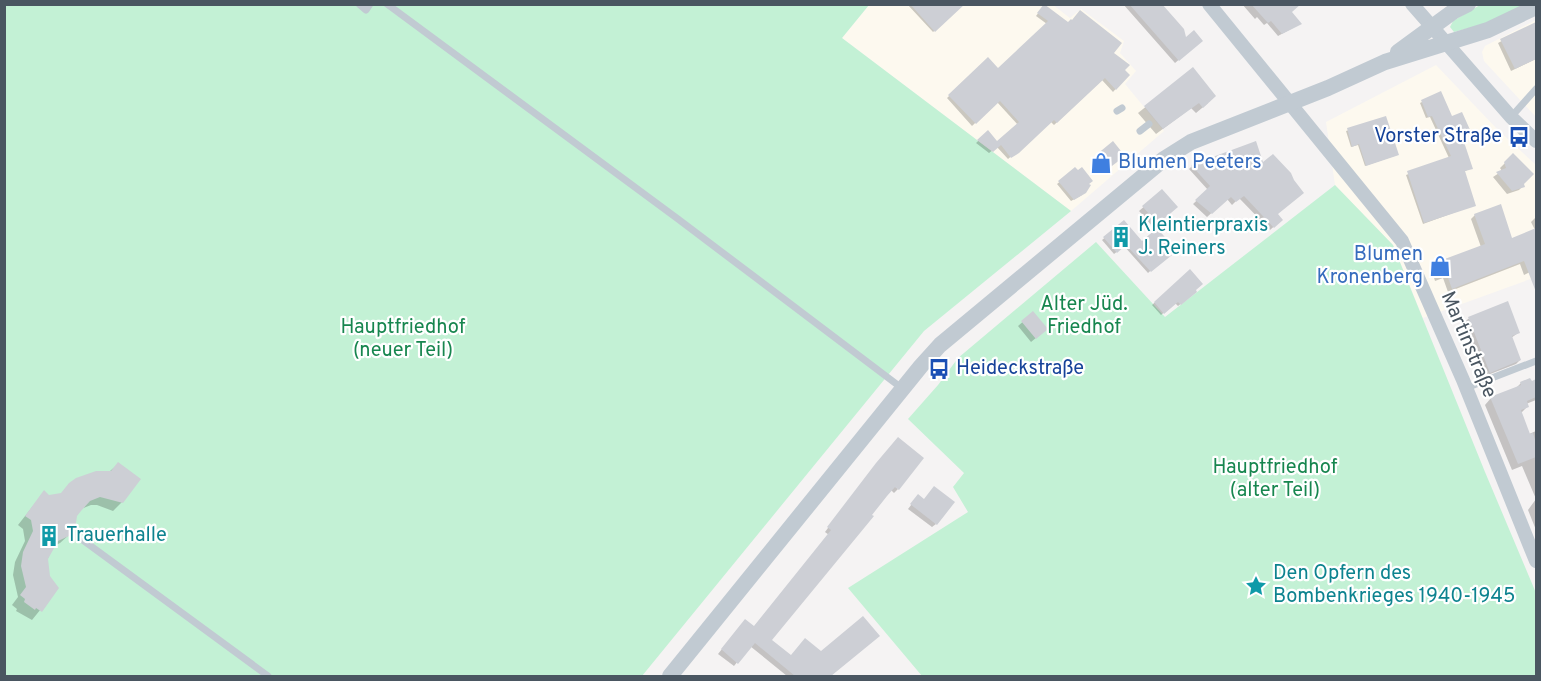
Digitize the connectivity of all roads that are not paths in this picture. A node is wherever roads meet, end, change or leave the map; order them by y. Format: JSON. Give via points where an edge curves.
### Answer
{"nodes":[{"id":1,"x":359,"y":4,"type":"edge"},
{"id":2,"x":370,"y":4,"type":"edge"},
{"id":3,"x":387,"y":4,"type":"edge"},
{"id":4,"x":1209,"y":4,"type":"edge"},
{"id":5,"x":1412,"y":4,"type":"edge"},
{"id":6,"x":1468,"y":4,"type":"edge"},
{"id":7,"x":1536,"y":7,"type":"edge"},
{"id":8,"x":1433,"y":27,"type":"junction"},
{"id":9,"x":1446,"y":43,"type":"junction"},
{"id":10,"x":1385,"y":62,"type":"junction"},
{"id":11,"x":1536,"y":89,"type":"edge"},
{"id":12,"x":1291,"y":104,"type":"junction"},
{"id":13,"x":1512,"y":117,"type":"junction"},
{"id":14,"x":1149,"y":124,"type":"dead end"},
{"id":15,"x":1140,"y":131,"type":"dead end"},
{"id":16,"x":1536,"y":141,"type":"edge"},
{"id":17,"x":1536,"y":361,"type":"edge"},
{"id":18,"x":1466,"y":388,"type":"junction"},
{"id":19,"x":903,"y":389,"type":"junction"},
{"id":20,"x":84,"y":541,"type":"dead end"},
{"id":21,"x":1536,"y":561,"type":"edge"},
{"id":22,"x":268,"y":676,"type":"edge"},
{"id":23,"x":670,"y":676,"type":"edge"}],
"edges":[{"from":1,"to":2,"type":"lane","via":[[366,10]]},
{"from":3,"to":19,"type":"lane"},
{"from":4,"to":12,"type":"street","name":"Martinstraße"},
{"from":5,"to":8,"type":"street"},
{"from":6,"to":8,"type":"street"},
{"from":7,"to":9,"type":"street","via":[[1488,30]]},
{"from":8,"to":9,"type":"street"},
{"from":8,"to":10,"type":"street"},
{"from":9,"to":10,"type":"street"},
{"from":9,"to":13,"type":"street"},
{"from":10,"to":12,"type":"street"},
{"from":11,"to":13,"type":"lane"},
{"from":12,"to":18,"type":"street","name":"Martinstraße","via":[[1402,241]]},
{"from":12,"to":19,"type":"street","via":[[1201,137],[1175,151],[957,330]]},
{"from":13,"to":16,"type":"street"},
{"from":14,"to":15,"type":"lane"},
{"from":17,"to":18,"type":"lane"},
{"from":18,"to":21,"type":"street","name":"Martinstraße"},
{"from":19,"to":23,"type":"street"},
{"from":20,"to":22,"type":"lane"}]}
